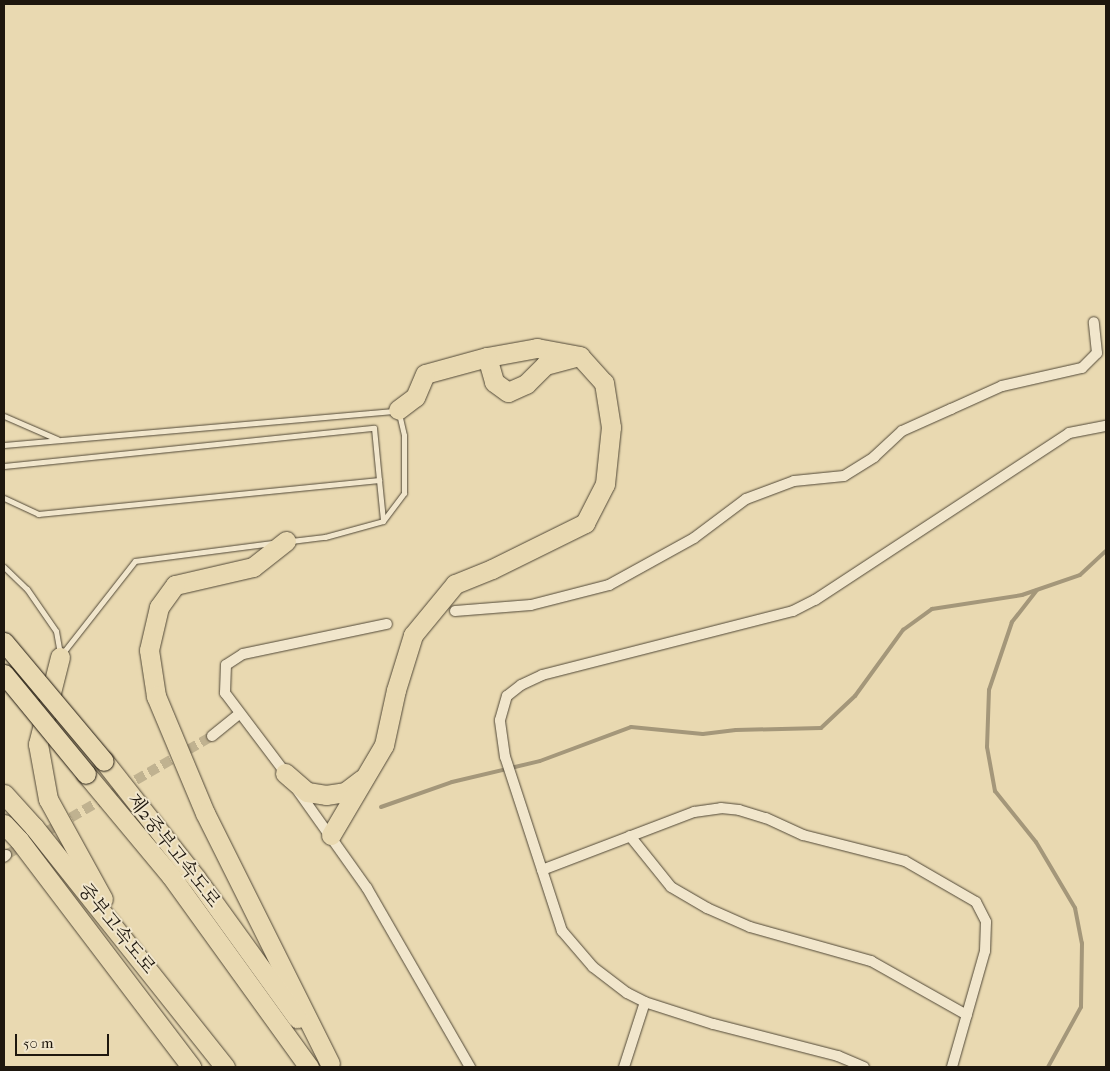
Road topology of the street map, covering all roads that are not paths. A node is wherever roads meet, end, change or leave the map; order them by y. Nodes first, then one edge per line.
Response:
1 (1094, 322) dead end
2 (580, 356) junction
3 (487, 357) junction
4 (398, 410) junction
5 (4, 416) edge
6 (1106, 426) edge
7 (58, 440) junction
8 (4, 445) edge
9 (4, 466) edge
10 (379, 480) junction
11 (4, 498) edge
12 (383, 521) junction
13 (286, 541) junction
14 (4, 567) edge
15 (456, 611) dead end
16 (387, 624) dead end
17 (4, 642) edge
18 (60, 657) junction
19 (4, 674) edge
20 (239, 714) junction
21 (212, 736) tunnel mouth
22 (285, 773) junction
23 (366, 775) junction
24 (4, 794) edge
25 (4, 824) edge
26 (331, 835) junction
27 (630, 836) junction
28 (542, 870) junction
29 (126, 942) junction
30 (645, 1002) junction
31 (967, 1015) junction
32 (332, 1066) edge
33 (191, 1067) edge
34 (225, 1067) edge
35 (309, 1067) edge
36 (470, 1067) edge
37 (624, 1067) edge
38 (864, 1067) edge
39 (952, 1067) edge

1 - 15 street
2 - 3 highway
2 - 3 highway
2 - 23 highway
3 - 4 highway
4 - 7 lane
4 - 12 lane
5 - 7 lane
6 - 28 street
7 - 8 lane
9 - 10 lane
10 - 11 lane
10 - 12 lane
12 - 13 lane
13 - 18 lane
13 - 32 highway
14 - 18 lane
16 - 20 street
17 - 32 highway, 제2중부고속도로, bridge
18 - 29 highway
19 - 35 highway, 제2중부고속도로, bridge
20 - 21 street
20 - 22 street
22 - 23 highway
22 - 26 street
23 - 26 highway
24 - 29 highway, 중부고속도로
25 - 33 highway, 중부고속도로
26 - 36 street
27 - 28 street
27 - 31 street
27 - 31 street
28 - 30 street
29 - 34 highway, 중부고속도로
30 - 37 street
30 - 38 street
31 - 39 street

